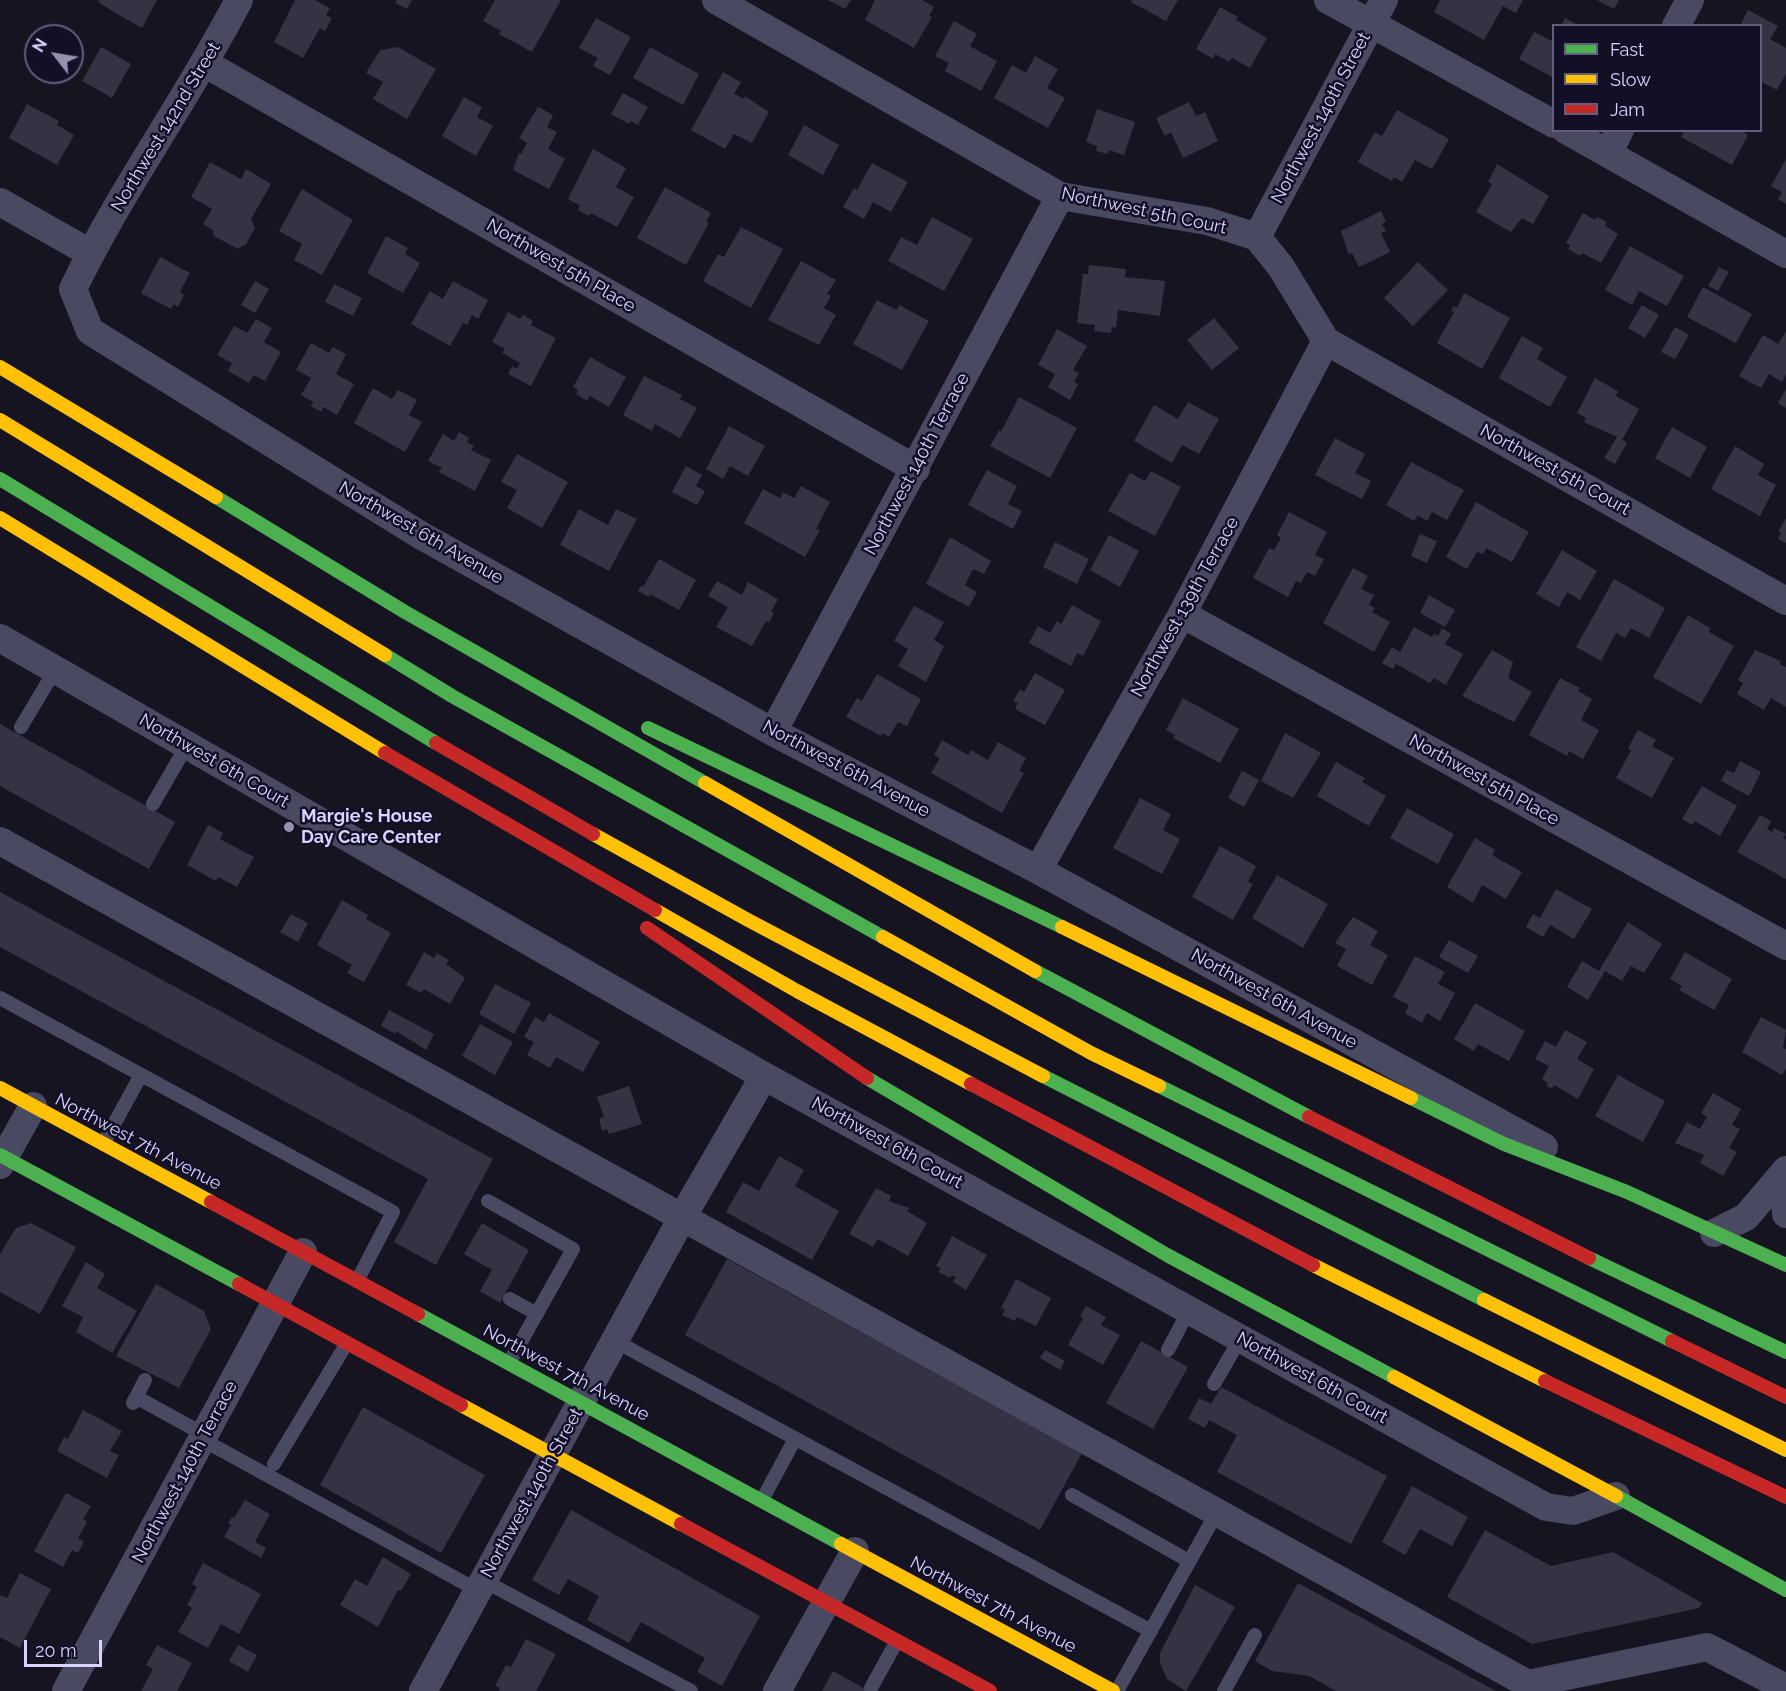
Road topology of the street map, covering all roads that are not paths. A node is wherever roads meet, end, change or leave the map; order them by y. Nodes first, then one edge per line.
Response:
1 (239, 0) edge
2 (716, 0) edge
3 (1328, 0) edge
4 (1690, 0) edge
5 (1378, 12) edge
6 (1677, 24) edge
7 (206, 64) junction
8 (1552, 123) edge
9 (1574, 132) edge
10 (1614, 142) edge
11 (1060, 196) junction
12 (0, 202) edge
13 (1257, 237) junction
14 (90, 253) junction
15 (1786, 254) edge
16 (1326, 341) junction
17 (0, 367) edge
18 (0, 420) edge
19 (916, 469) junction
20 (0, 479) edge
21 (0, 518) edge
22 (1786, 601) edge
23 (405, 612) junction
24 (1182, 614) junction
25 (0, 638) edge
26 (55, 670) junction
27 (588, 700) dead end
28 (631, 720) dead end
29 (21, 727) dead end
30 (773, 732) junction
31 (186, 745) junction
32 (434, 783) junction
33 (153, 804) dead end
34 (0, 840) edge
35 (1038, 870) junction
36 (583, 884) dead end
37 (632, 918) dead end
38 (1786, 946) edge
39 (0, 998) edge
40 (141, 1075) junction
41 (764, 1076) junction
42 (0, 1088) edge
43 (33, 1106) junction
44 (103, 1144) junction
45 (1, 1159) edge
46 (1785, 1173) edge
47 (1627, 1192) junction
48 (488, 1201) dead end
49 (1786, 1214) edge
50 (683, 1216) junction
51 (1714, 1233) junction
52 (303, 1252) junction
53 (1786, 1265) edge
54 (357, 1281) junction
55 (510, 1299) dead end
56 (276, 1304) junction
57 (1190, 1310) junction
58 (537, 1314) junction
59 (1240, 1339) junction
60 (615, 1341) junction
61 (347, 1342) junction
62 (1168, 1350) dead end
63 (1786, 1352) edge
64 (509, 1363) junction
65 (145, 1380) dead end
66 (1214, 1384) dead end
67 (1786, 1397) edge
68 (582, 1402) junction
69 (204, 1438) junction
70 (795, 1439) junction
71 (1786, 1450) edge
72 (554, 1454) junction
73 (274, 1464) dead end
74 (1072, 1496) dead end
75 (1616, 1496) junction
76 (1786, 1497) edge
77 (762, 1500) junction
78 (1217, 1512) junction
79 (855, 1551) junction
80 (1189, 1561) junction
81 (481, 1586) junction
82 (1786, 1590) edge
83 (825, 1602) junction
84 (1151, 1631) junction
85 (1255, 1635) dead end
86 (897, 1641) junction
87 (964, 1677) junction
88 (870, 1688) dead end
89 (1786, 1688) edge
90 (66, 1691) edge
91 (423, 1691) edge
92 (691, 1691) edge
93 (777, 1691) edge
94 (956, 1691) edge
95 (990, 1691) edge
96 (1115, 1691) edge
97 (1224, 1691) edge

1 - 7 street, Northwest 142nd Street
2 - 11 street, Northwest 5th Court
3 - 5 street
4 - 6 street
5 - 8 street
5 - 13 street, Northwest 140th Street
7 - 14 street, Northwest 142nd Street
7 - 19 street, Northwest 5th Place
9 - 10 street
10 - 15 street
11 - 13 street, Northwest 5th Court
11 - 19 street, Northwest 140th Terrace
12 - 14 street
13 - 16 street, Northwest 5th Court
14 - 30 street, Northwest 6th Avenue
16 - 22 street, Northwest 5th Court
16 - 24 street, Northwest 139th Terrace
17 - 23 main road
18 - 67 main road
19 - 30 street, Northwest 140th Terrace
20 - 71 main road
21 - 32 main road
23 - 27 main road
23 - 63 main road
24 - 35 street, Northwest 139th Terrace
24 - 38 street, Northwest 5th Place
25 - 26 street, Northwest 6th Court
26 - 29 lane
26 - 31 street, Northwest 6th Court
28 - 47 main road
30 - 35 street, Northwest 6th Avenue
31 - 33 lane
31 - 41 street, Northwest 6th Court
32 - 36 main road
32 - 76 main road
34 - 50 street
35 - 47 street, Northwest 6th Avenue
37 - 75 main road
39 - 40 lane
40 - 44 lane
40 - 54 lane
41 - 50 street, Northwest 140th Street
41 - 57 street, Northwest 6th Court
42 - 43 main road, Northwest 7th Avenue
43 - 44 main road, Northwest 7th Avenue
43 - 45 street
44 - 52 main road, Northwest 7th Avenue
45 - 56 main road
46 - 49 street
46 - 51 street
47 - 51 main road, Northwest 6th Avenue
48 - 58 lane
50 - 60 street, Northwest 140th Street
50 - 78 street
51 - 53 main road, Northwest 6th Avenue
52 - 54 main road, Northwest 7th Avenue
52 - 56 street, Northwest 140th Terrace
54 - 64 main road, Northwest 7th Avenue
55 - 58 lane
56 - 61 main road
56 - 69 street, Northwest 140th Terrace
57 - 59 street, Northwest 6th Court
57 - 62 lane
58 - 64 lane
59 - 66 lane
59 - 75 street, Northwest 6th Court
60 - 68 street, Northwest 140th Street
60 - 70 lane
61 - 72 main road
61 - 73 lane
64 - 68 main road, Northwest 7th Avenue
65 - 69 lane
68 - 72 street, Northwest 140th Street
68 - 77 main road, Northwest 7th Avenue
69 - 81 lane
69 - 90 street, Northwest 140th Terrace
70 - 77 lane
70 - 84 lane
72 - 81 street, Northwest 140th Street
72 - 83 main road
74 - 80 lane
75 - 82 main road
77 - 79 main road, Northwest 7th Avenue
78 - 80 lane
78 - 89 street
79 - 83 street
79 - 96 main road, Northwest 7th Avenue
80 - 84 lane
81 - 91 street, Northwest 140th Street
81 - 92 lane
83 - 86 main road
83 - 93 street
84 - 96 lane
85 - 97 lane
86 - 87 main road
86 - 88 lane
87 - 94 lane
87 - 95 main road

